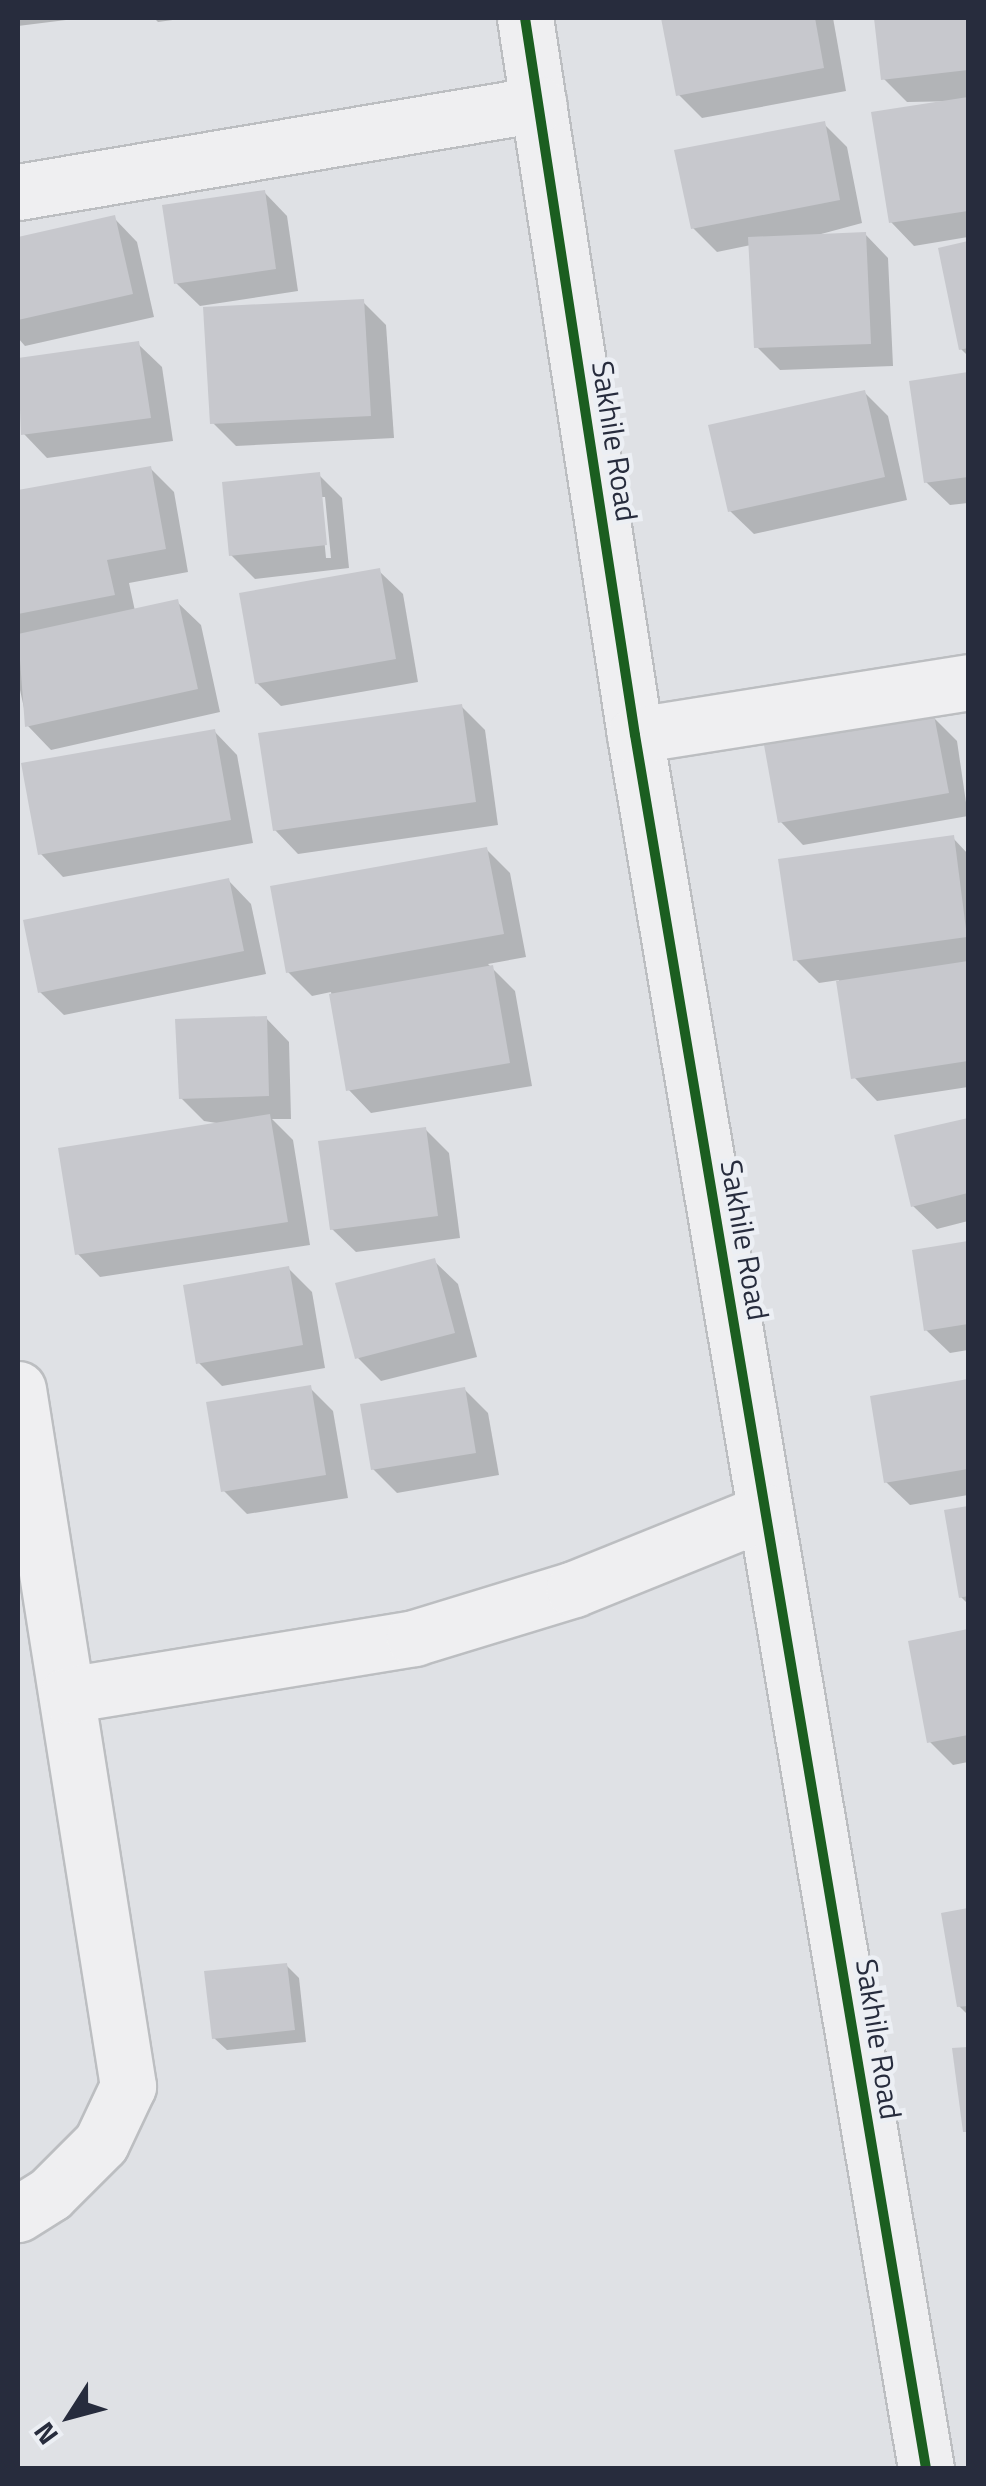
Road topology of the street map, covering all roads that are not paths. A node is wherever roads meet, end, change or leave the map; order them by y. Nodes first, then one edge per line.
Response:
1 (525, 18) edge
2 (539, 104) junction
3 (18, 192) edge
4 (968, 682) edge
5 (635, 734) junction
6 (18, 1389) edge
7 (766, 1512) junction
8 (66, 1694) junction
9 (18, 2214) edge
10 (926, 2468) edge

1 - 2 street, Sakhile Road
2 - 3 street
2 - 5 street, Sakhile Road
4 - 5 street
5 - 7 street, Sakhile Road
6 - 8 street
7 - 8 street
7 - 10 street, Sakhile Road
8 - 9 street

